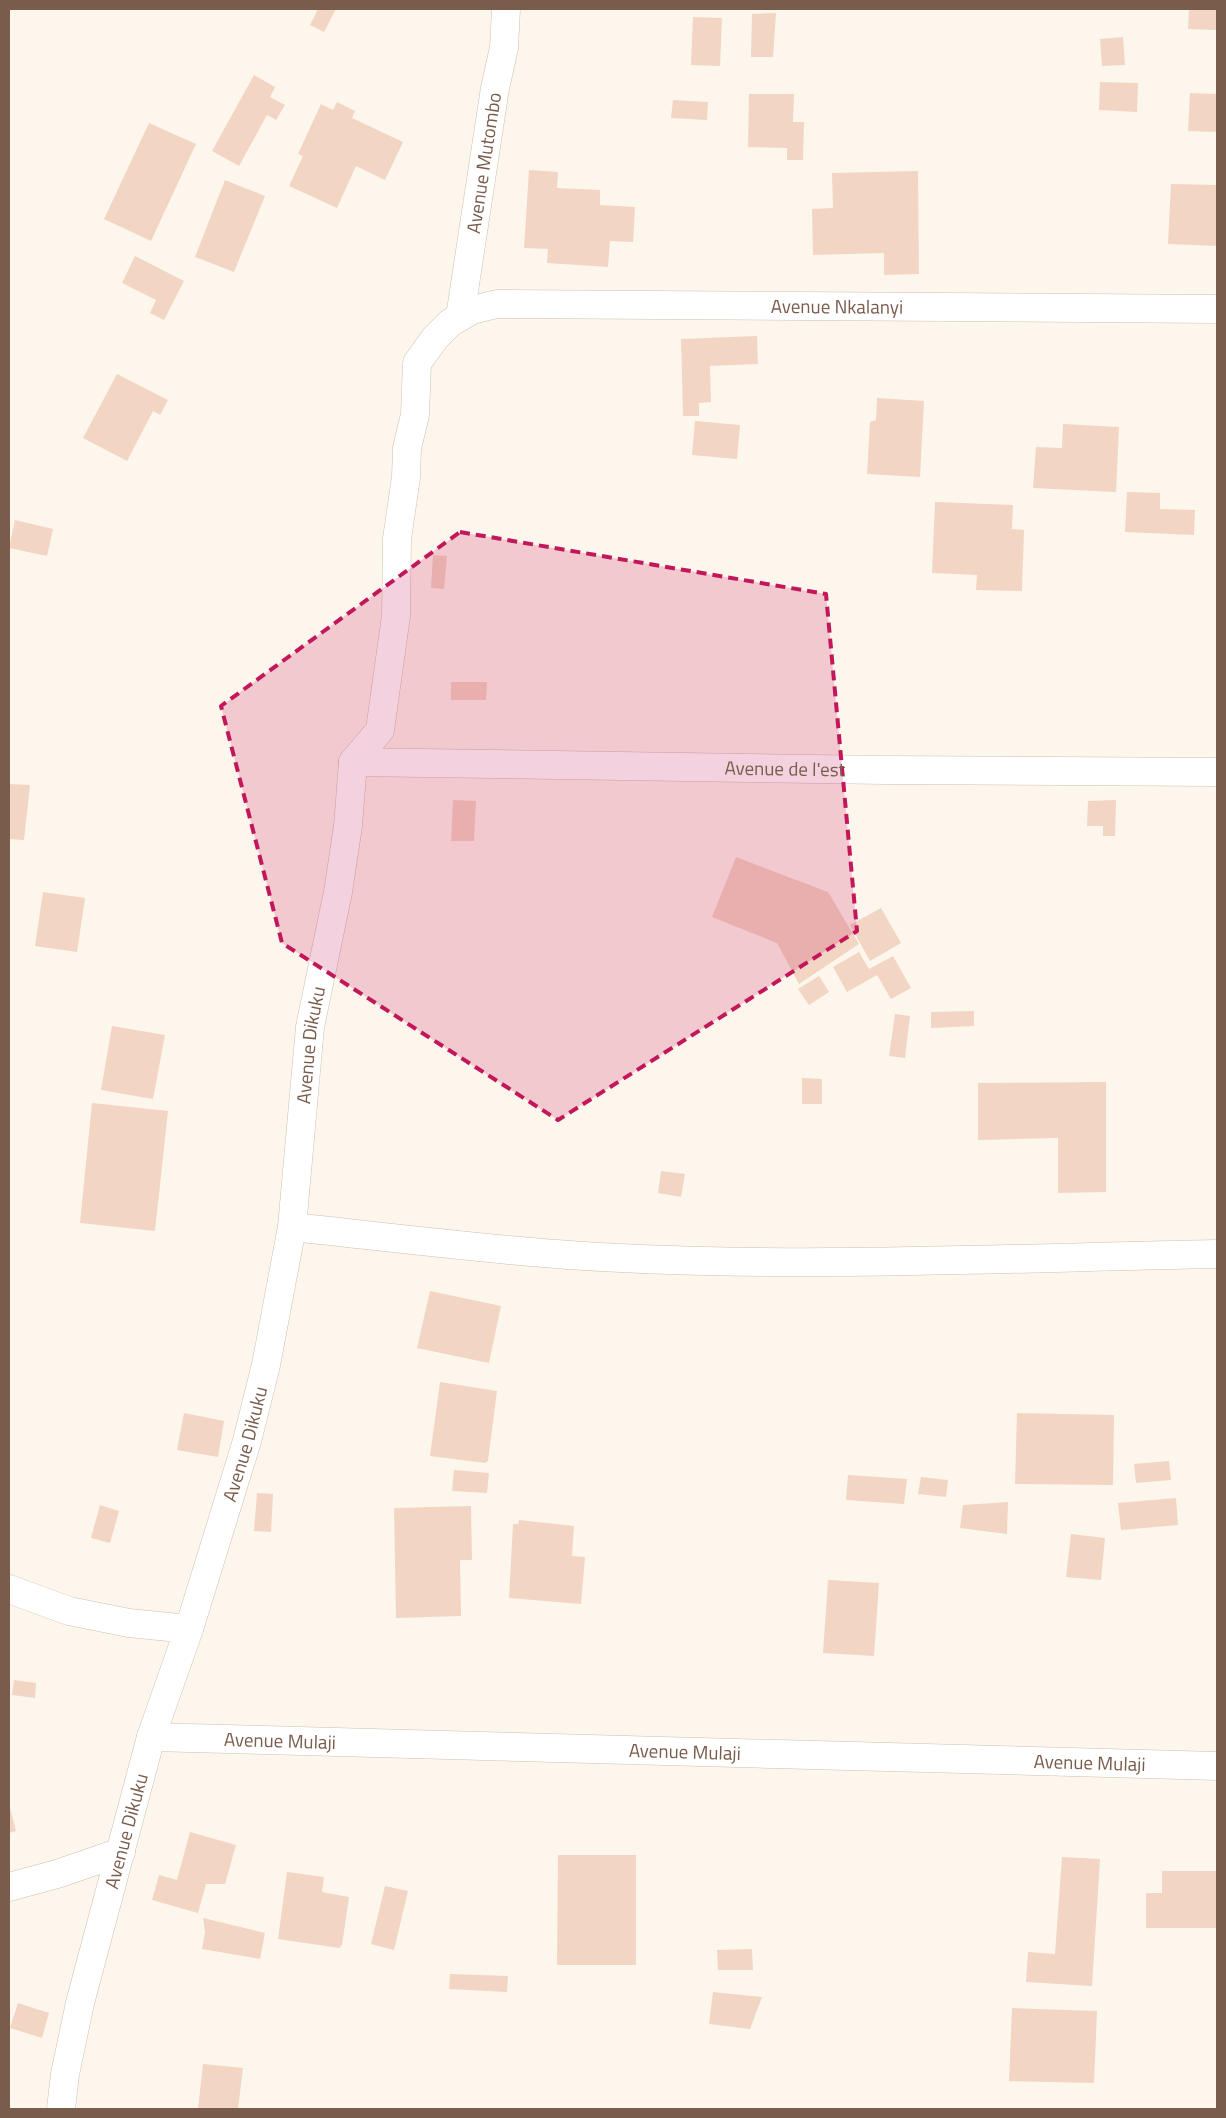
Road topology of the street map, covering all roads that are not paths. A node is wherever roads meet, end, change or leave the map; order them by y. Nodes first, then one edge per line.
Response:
1 (506, 9) edge
2 (1217, 309) edge
3 (460, 317) junction
4 (353, 762) junction
5 (1217, 772) edge
6 (292, 1227) junction
7 (1217, 1254) edge
8 (9, 1589) edge
9 (189, 1629) junction
10 (151, 1737) junction
11 (1217, 1766) edge
12 (122, 1852) junction
13 (9, 1887) edge
14 (61, 2109) edge

1 - 3 street, Avenue Mutombo
2 - 3 street, Avenue Nkalanyi
3 - 4 street, Avenue Nkalanyi
4 - 5 street, Avenue de l'est
4 - 6 street, Avenue Dikuku
6 - 7 street
6 - 9 street, Avenue Dikuku
8 - 9 street
9 - 10 street, Avenue Dikuku
10 - 11 street, Avenue Mulaji
10 - 12 street, Avenue Dikuku
12 - 13 street
12 - 14 street, Avenue Dikuku

